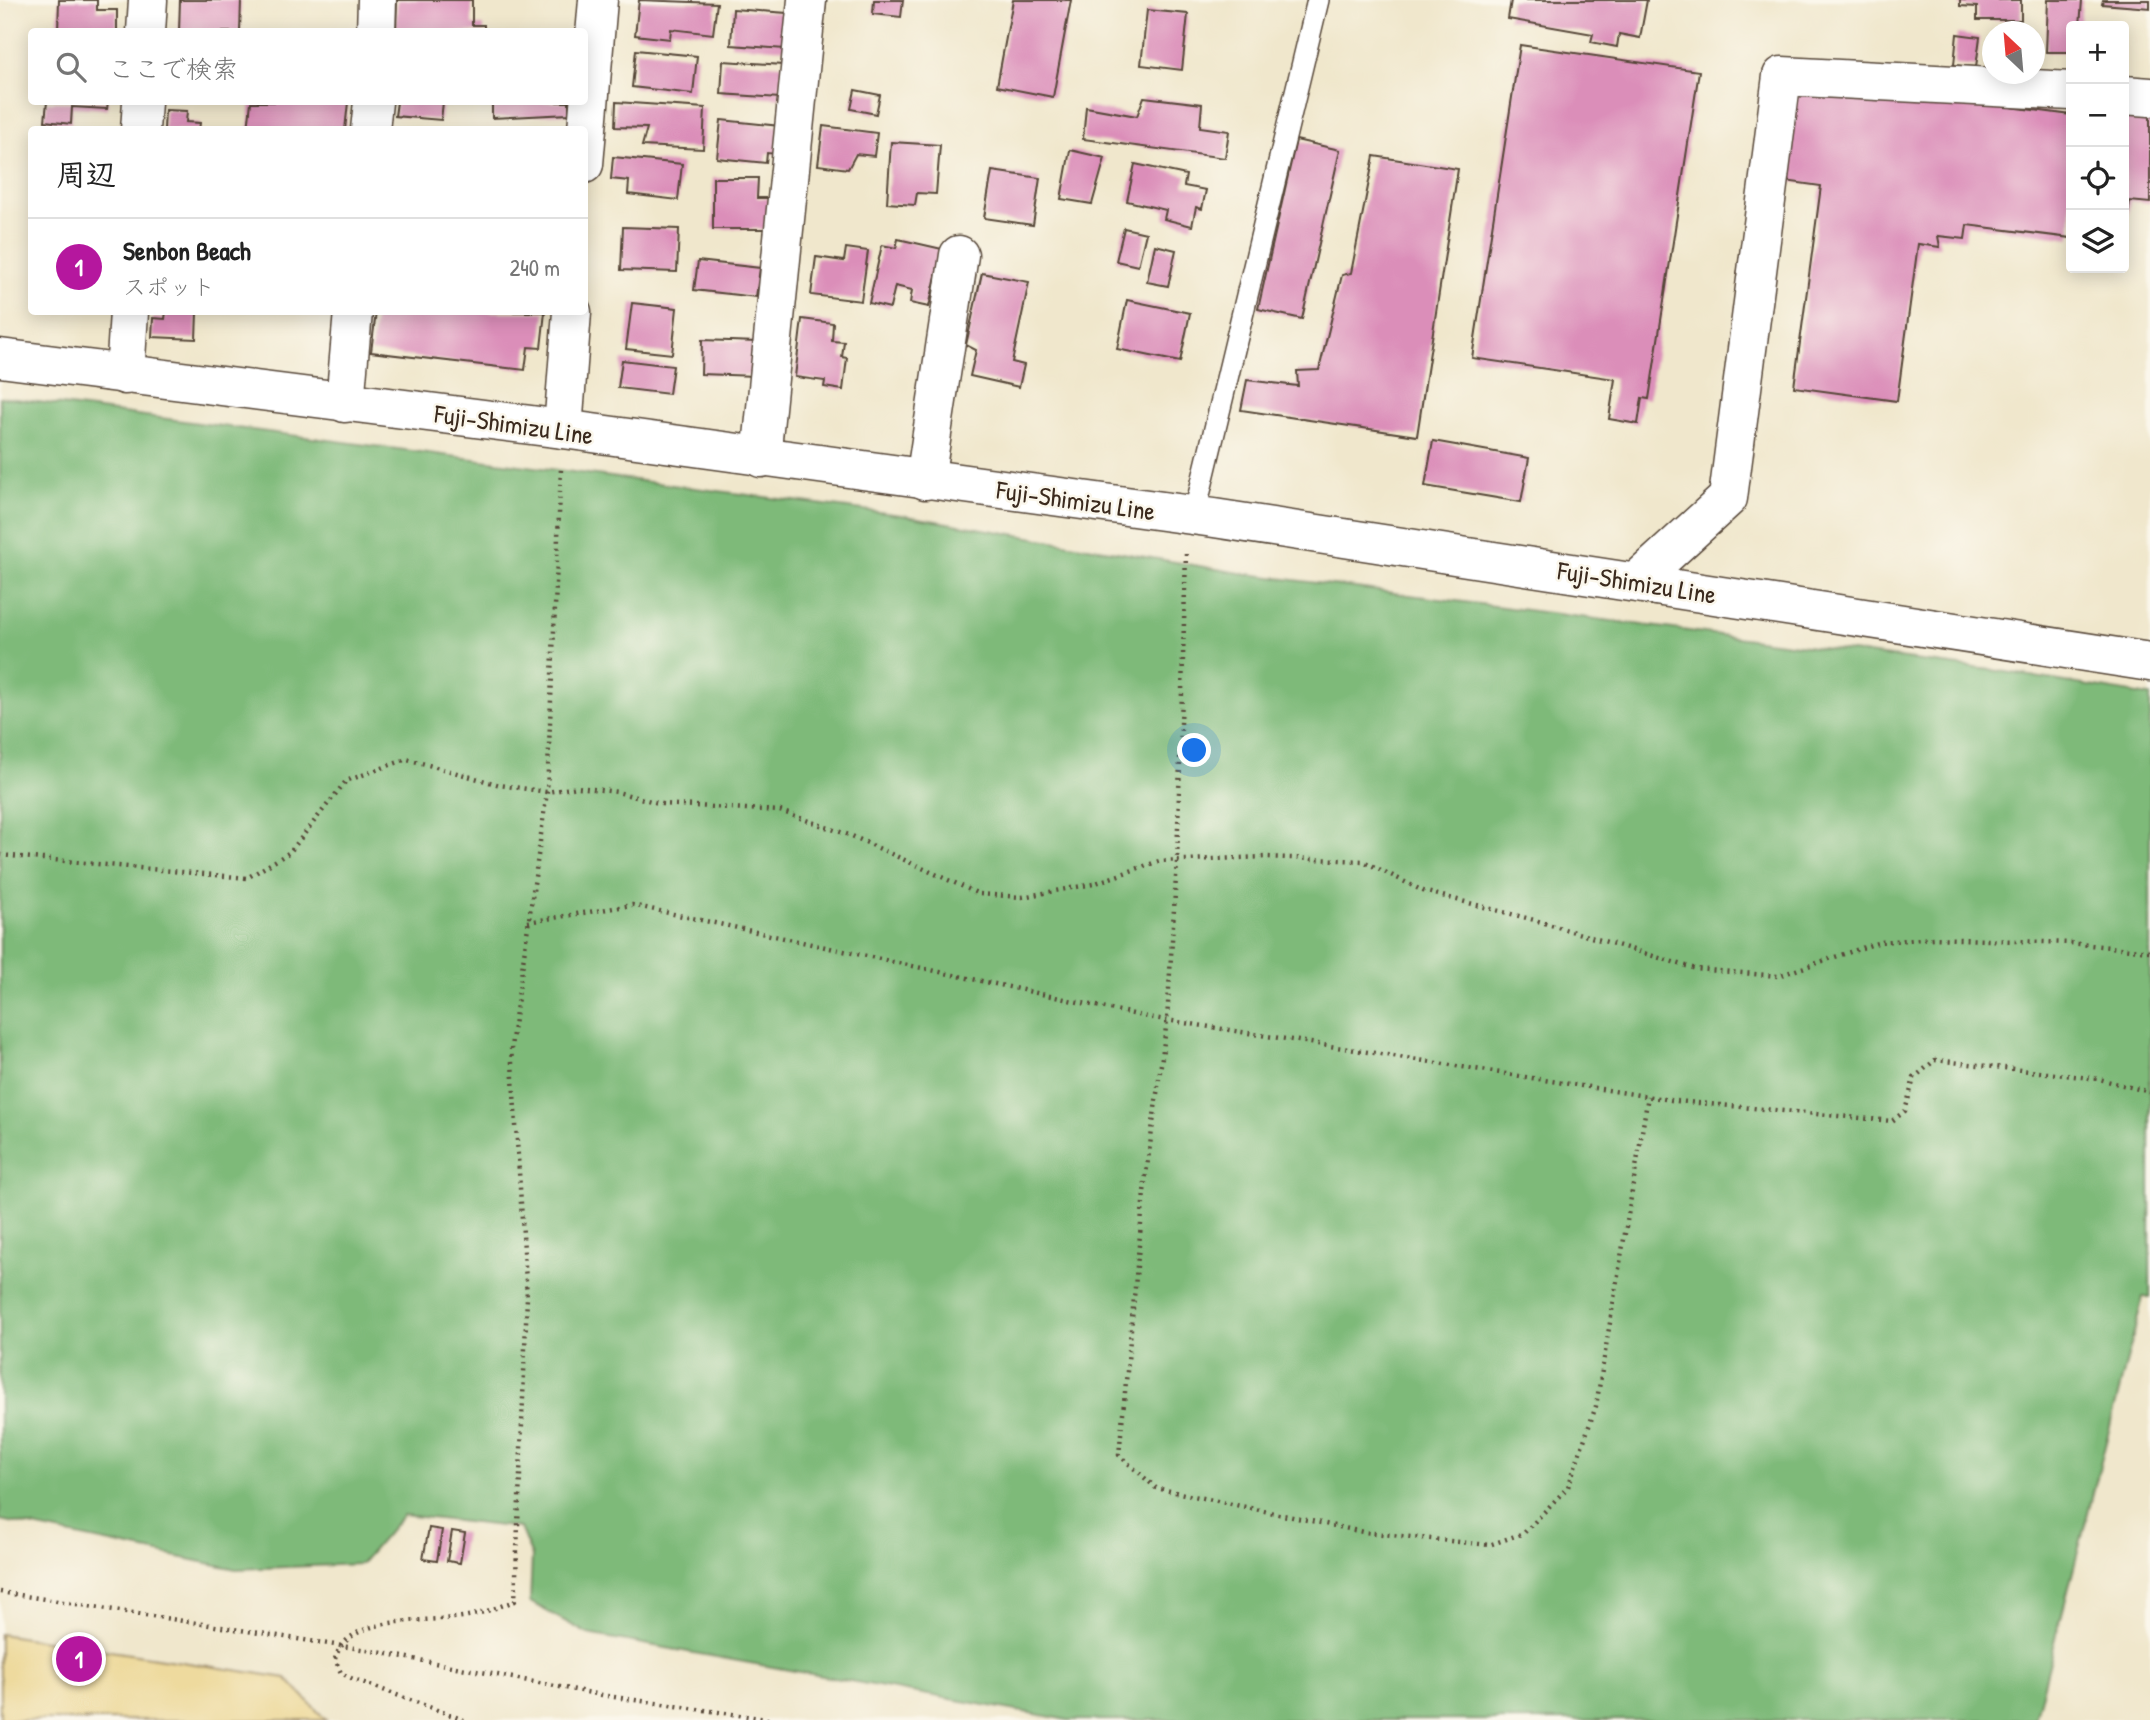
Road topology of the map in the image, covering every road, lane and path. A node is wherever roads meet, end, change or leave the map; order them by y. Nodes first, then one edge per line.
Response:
1 (148, 0) edge
2 (377, 0) edge
3 (598, 0) edge
4 (807, 0) edge
5 (1318, 0) edge
6 (146, 28) edge
7 (376, 28) edge
8 (2066, 91) edge
9 (2129, 95) edge
10 (2150, 97) edge
11 (142, 105) edge
12 (373, 105) edge
13 (140, 126) edge
14 (370, 126) edge
15 (587, 126) edge
16 (959, 255) dead end
17 (129, 315) edge
18 (353, 315) edge
19 (572, 315) edge
20 (0, 358) edge
21 (125, 375) junction
22 (345, 403) junction
23 (563, 429) junction
24 (761, 458) junction
25 (925, 480) junction
26 (1194, 516) junction
27 (1636, 582) junction
28 (2150, 662) edge
29 (547, 792) junction
30 (0, 855) edge
31 (1177, 861) junction
32 (528, 922) junction
33 (2150, 951) edge
34 (1167, 1020) junction
35 (2150, 1092) edge
36 (1648, 1097) junction
37 (0, 1592) edge
38 (339, 1646) junction
39 (464, 1720) edge
40 (773, 1720) edge

1 - 6 main road
2 - 7 main road
3 - 15 main road
4 - 24 main road
5 - 26 lane
8 - 27 main road
9 - 10 main road
11 - 13 main road
12 - 14 main road
16 - 25 main road
17 - 21 main road
18 - 22 main road
19 - 23 main road
20 - 21 main road, Fuji-Shimizu Line
21 - 22 main road, Fuji-Shimizu Line
22 - 23 main road, Fuji-Shimizu Line
23 - 24 main road, Fuji-Shimizu Line
23 - 29 path
24 - 25 main road, Fuji-Shimizu Line
25 - 26 main road, Fuji-Shimizu Line
26 - 27 main road, Fuji-Shimizu Line
26 - 31 path
27 - 28 main road, Fuji-Shimizu Line
29 - 30 path
29 - 31 path
29 - 32 path
31 - 33 path
31 - 34 path
32 - 34 path
32 - 38 path
34 - 36 path
34 - 36 path
35 - 36 path
37 - 38 path
38 - 39 path
38 - 40 path

